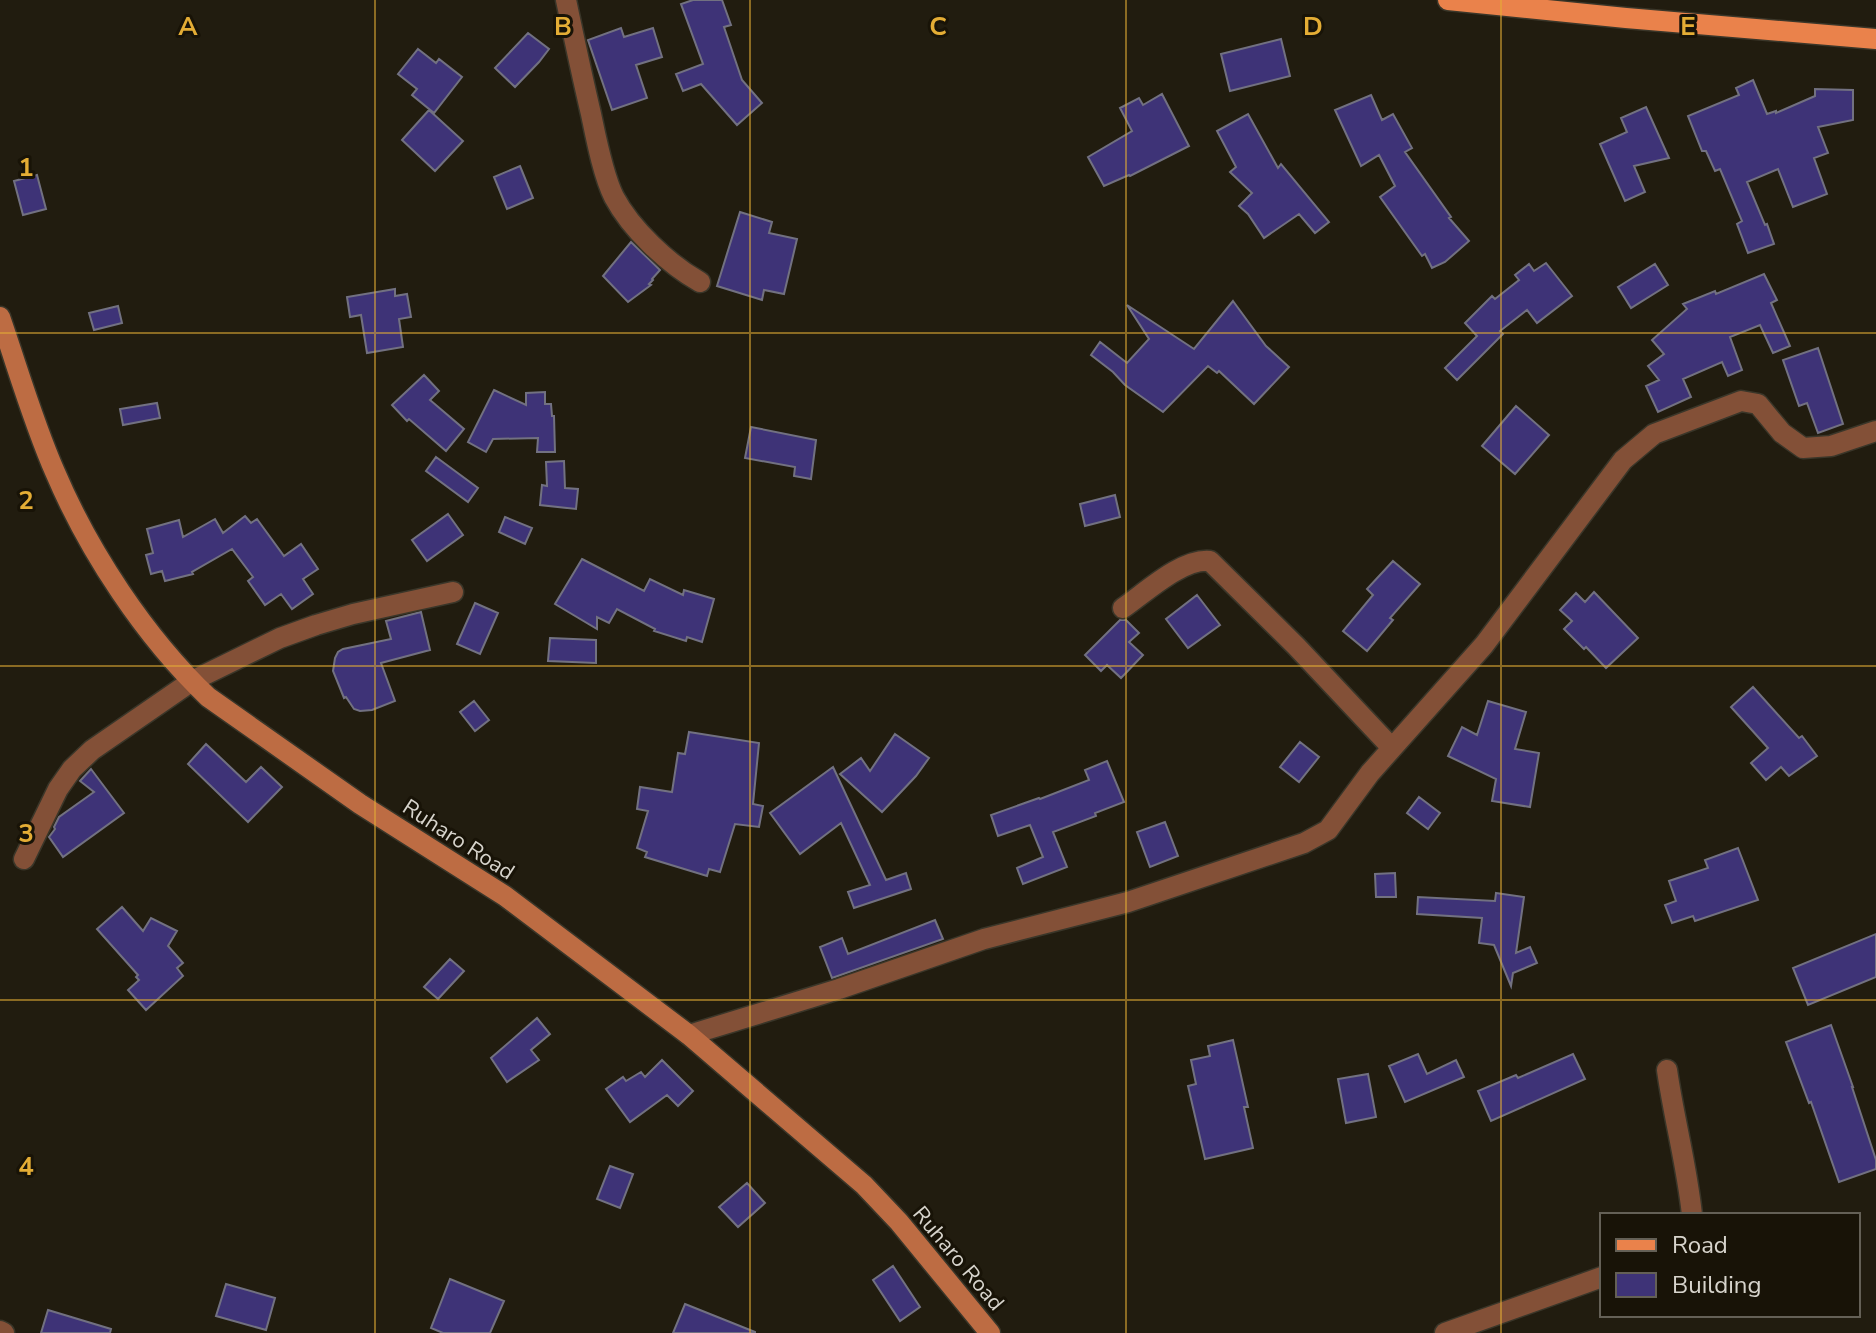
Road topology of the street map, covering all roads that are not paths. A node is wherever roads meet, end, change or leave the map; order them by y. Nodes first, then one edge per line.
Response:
1 (566, 0) edge
2 (1448, 0) edge
3 (1876, 39) edge
4 (700, 282) dead end
5 (0, 317) edge
6 (1876, 431) edge
7 (453, 592) dead end
8 (1123, 608) dead end
9 (192, 681) junction
10 (1392, 748) junction
11 (24, 859) dead end
12 (689, 1035) junction
13 (1667, 1070) dead end
14 (1692, 1213) edge
15 (1600, 1278) edge
16 (990, 1333) edge
17 (1445, 1333) edge

1 - 4 street
2 - 3 main road
5 - 9 street, Ruharo Road
6 - 10 street
7 - 9 street
8 - 10 street
9 - 11 street
9 - 12 street, Ruharo Road
10 - 12 street
12 - 16 street, Ruharo Road
13 - 14 street
15 - 17 street

